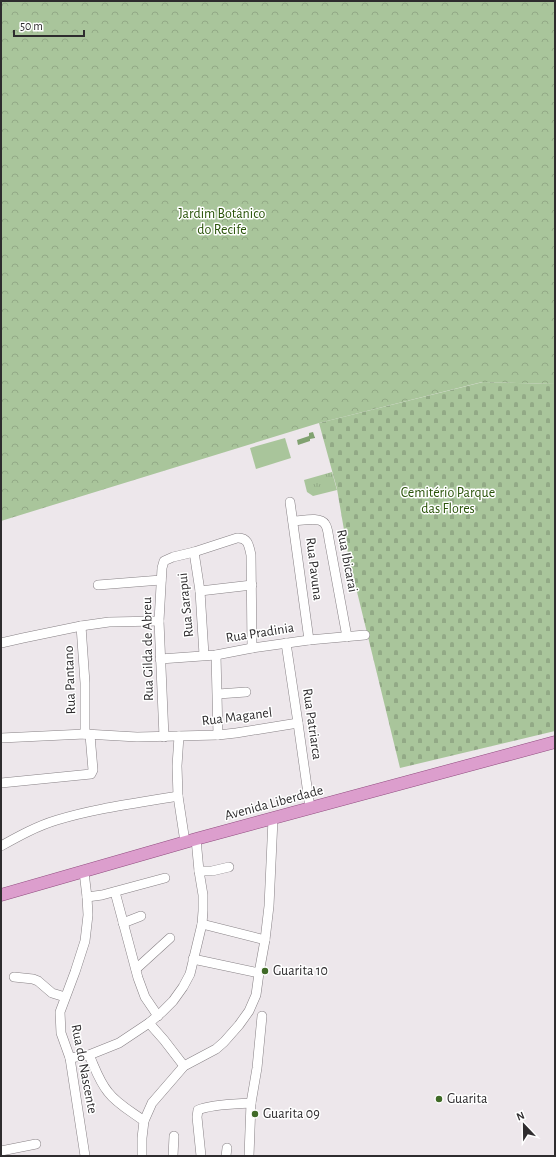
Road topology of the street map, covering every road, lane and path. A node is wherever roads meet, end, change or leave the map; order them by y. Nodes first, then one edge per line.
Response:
1 (290, 502) dead end
2 (293, 521) junction
3 (194, 552) junction
4 (162, 580) junction
5 (98, 585) dead end
6 (252, 585) junction
7 (200, 591) junction
8 (158, 621) junction
9 (82, 626) junction
10 (365, 635) dead end
11 (347, 637) junction
12 (309, 640) junction
13 (1, 643) edge
14 (286, 643) junction
15 (252, 648) junction
16 (204, 655) junction
17 (216, 655) junction
18 (160, 659) junction
19 (246, 692) dead end
20 (218, 694) junction
21 (298, 723) junction
22 (87, 735) junction
23 (218, 735) junction
24 (179, 736) junction
25 (164, 737) junction
26 (1, 738) edge
27 (555, 742) edge
28 (1, 784) edge
29 (178, 796) junction
30 (310, 808) junction
31 (273, 819) junction
32 (190, 841) junction
33 (1, 846) edge
34 (228, 867) dead end
35 (199, 871) junction
36 (84, 872) junction
37 (165, 878) dead end
38 (115, 892) junction
39 (1, 895) edge
40 (87, 897) junction
41 (141, 916) dead end
42 (123, 924) junction
43 (202, 924) junction
44 (170, 938) dead end
45 (265, 940) junction
46 (193, 959) junction
47 (136, 969) junction
48 (259, 973) junction
49 (14, 977) dead end
50 (65, 997) junction
51 (158, 1016) junction
52 (262, 1016) dead end
53 (149, 1023) junction
54 (89, 1055) junction
55 (70, 1058) junction
56 (184, 1066) junction
57 (251, 1103) junction
58 (144, 1121) junction
59 (174, 1136) dead end
60 (36, 1144) dead end
61 (1, 1151) edge
62 (85, 1156) edge
63 (142, 1156) edge
64 (173, 1156) edge
65 (201, 1156) edge
66 (249, 1156) edge

1 - 2 street, Rua Pavuna
2 - 11 street, Rua Ibicarai
2 - 12 street, Rua Pavuna
3 - 4 street, Rua Gilda de Abreu
3 - 6 street
3 - 7 street, Rua Sarapui
4 - 5 street
4 - 8 street, Rua Gilda de Abreu
6 - 7 street
6 - 15 street
7 - 16 street, Rua Sarapui
8 - 9 street
8 - 18 street, Rua Gilda de Abreu
9 - 13 street
9 - 22 street, Rua Pantano
10 - 11 street, Rua Pradinia
11 - 12 street, Rua Pradinia
12 - 14 street, Rua Pradinia
14 - 15 street, Rua Pradinia
14 - 21 street, Rua Patriarca
15 - 17 street, Rua Pradinia
16 - 17 street, Rua Pradinia
16 - 18 street, Rua Pradinia
17 - 20 street
18 - 25 street, Rua Gilda de Abreu
19 - 20 street
20 - 23 street
21 - 23 street, Rua Maganel
21 - 30 street, Rua Patriarca
22 - 25 street, Rua Maganel
22 - 26 street, Rua Maganel
22 - 28 street, Rua Pantano
23 - 24 street, Rua Maganel
24 - 25 street, Rua Maganel
24 - 29 street
27 - 30 main road, Avenida Liberdade
29 - 32 street
29 - 33 street
30 - 31 main road, Avenida Liberdade
31 - 32 main road, Avenida Liberdade
31 - 45 street
32 - 35 street
32 - 36 main road, Avenida Liberdade
34 - 35 street
35 - 43 street
36 - 39 main road, Avenida Liberdade
36 - 40 street, Rua do Nascente
37 - 38 street
38 - 40 street
38 - 42 street
40 - 50 street, Rua do Nascente
41 - 42 street
42 - 47 street
43 - 45 street
43 - 46 street
44 - 47 street
45 - 48 street
46 - 48 street
46 - 51 street
47 - 51 street
48 - 56 street
49 - 50 street
50 - 55 street, Rua do Nascente
51 - 53 street
52 - 57 street
53 - 54 street
53 - 56 street
54 - 55 street
54 - 58 street
55 - 62 street, Rua do Nascente
56 - 58 street
57 - 65 street
57 - 66 street
58 - 63 street
59 - 64 street
60 - 61 street

